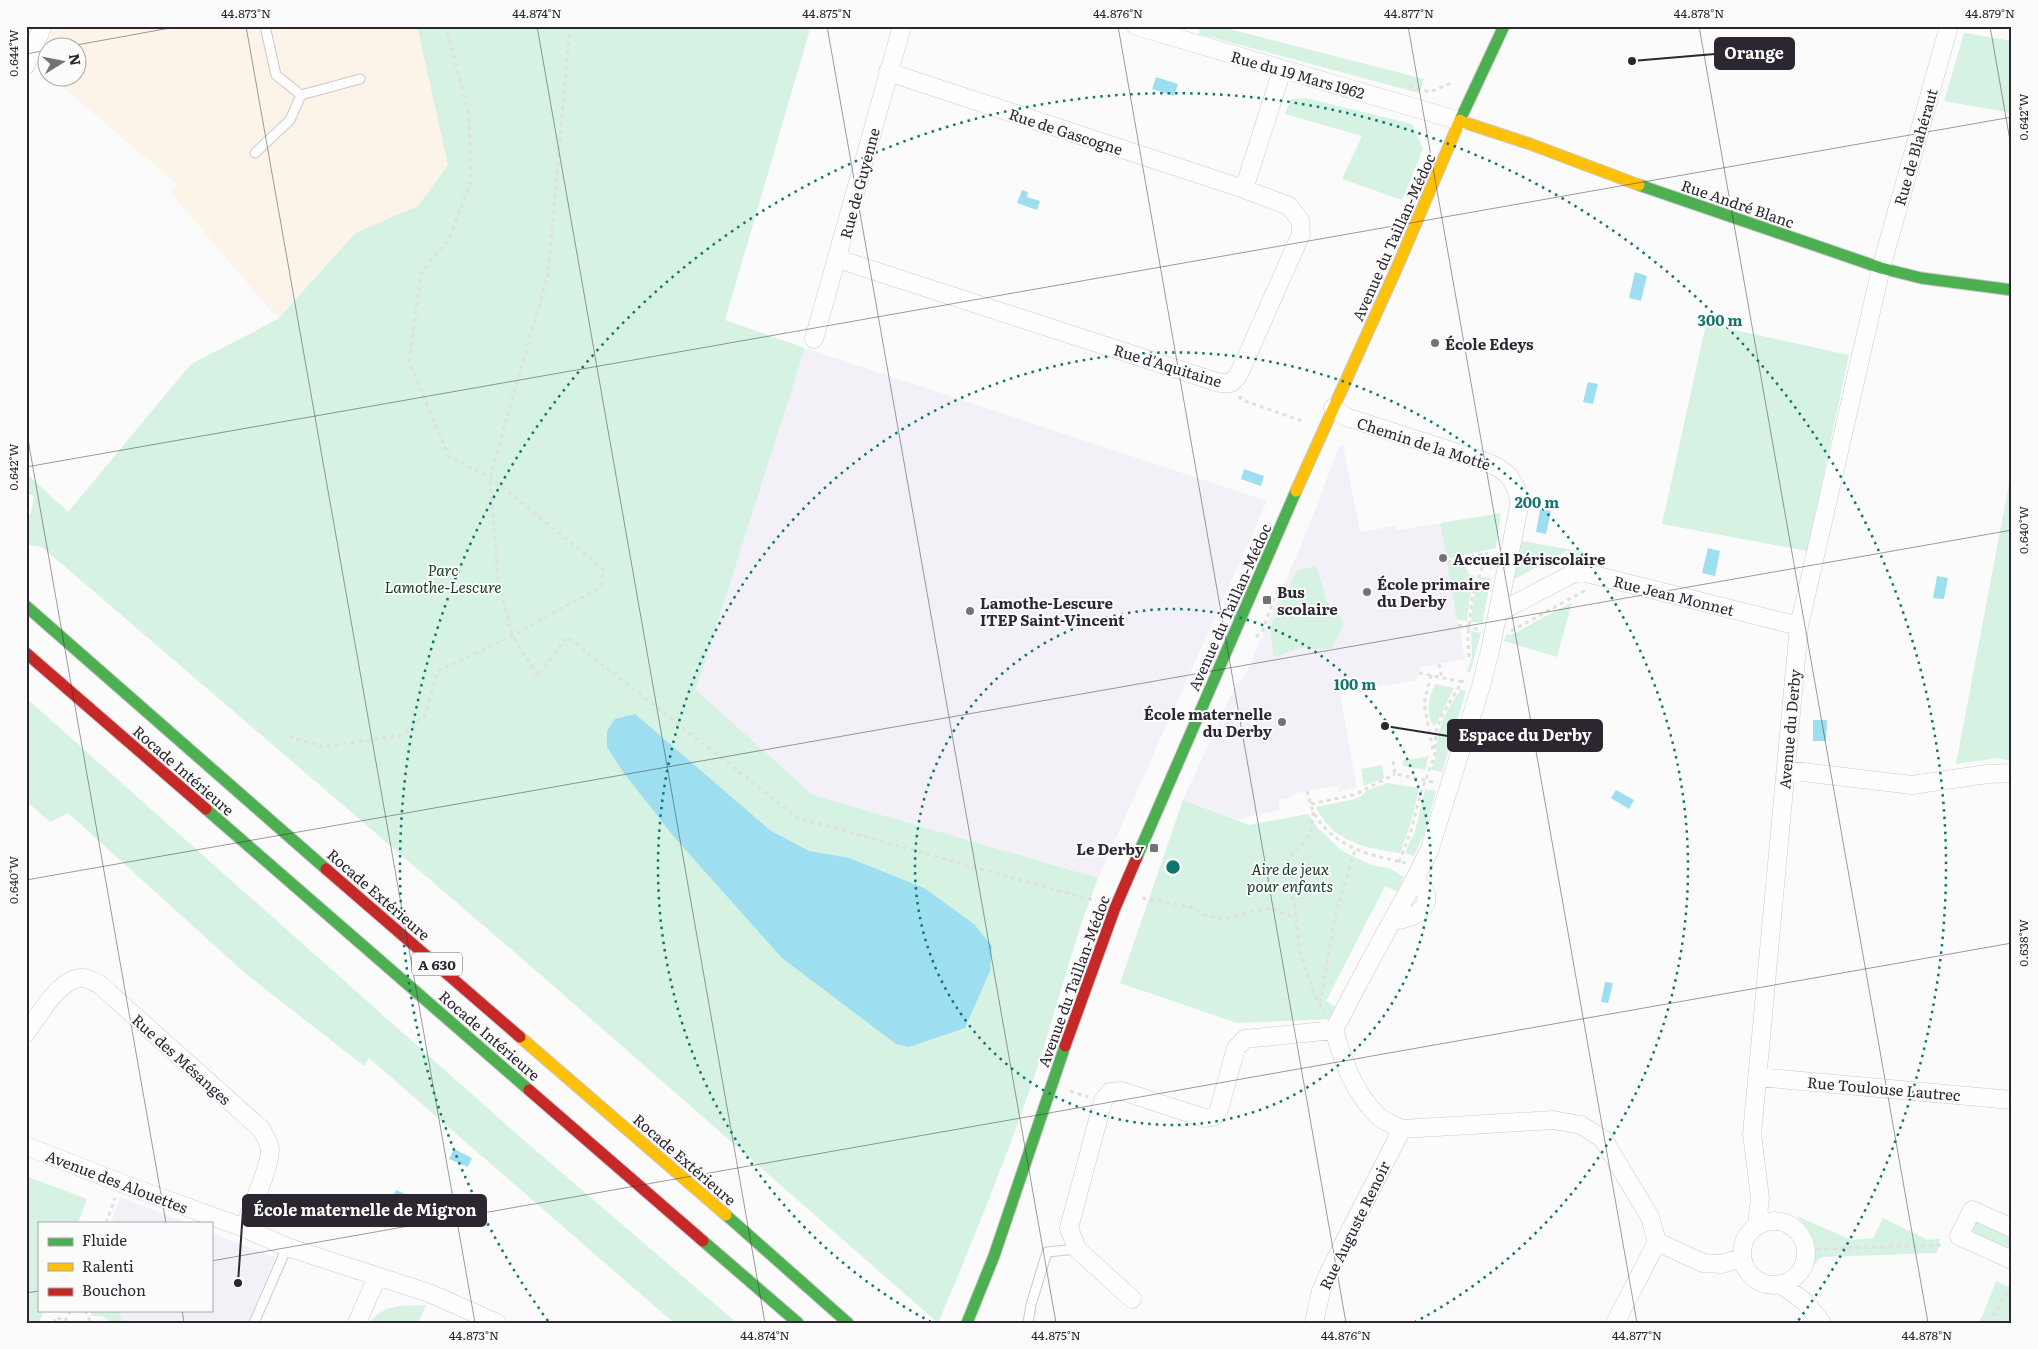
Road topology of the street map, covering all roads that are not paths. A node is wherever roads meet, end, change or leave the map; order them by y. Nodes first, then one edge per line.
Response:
1 (43, 26) edge
2 (265, 26) edge
3 (902, 26) edge
4 (1136, 26) edge
5 (1504, 26) edge
6 (1949, 26) edge
7 (26, 65) edge
8 (1282, 70) junction
9 (888, 72) junction
10 (360, 79) dead end
11 (301, 95) junction
12 (1460, 121) junction
13 (255, 153) dead end
14 (1244, 189) junction
15 (838, 259) junction
16 (1881, 268) junction
17 (2012, 290) edge
18 (814, 339) dead end
19 (1333, 408) junction
20 (26, 606) edge
21 (1498, 612) junction
22 (1799, 626) junction
23 (26, 653) edge
24 (1786, 770) junction
25 (2012, 773) edge
26 (1334, 1030) junction
27 (26, 1033) edge
28 (1757, 1077) junction
29 (2012, 1100) edge
30 (1402, 1129) junction
31 (26, 1146) edge
32 (1760, 1198) junction
33 (1780, 1221) junction
34 (1757, 1225) junction
35 (244, 1228) junction
36 (2012, 1228) edge
37 (1657, 1242) junction
38 (287, 1247) junction
39 (1077, 1249) junction
40 (1742, 1258) junction
41 (2012, 1260) edge
42 (1801, 1267) junction
43 (377, 1277) junction
44 (1780, 1284) junction
45 (1132, 1299) dead end
46 (1804, 1301) junction
47 (254, 1323) edge
48 (357, 1323) edge
49 (497, 1323) edge
50 (798, 1323) edge
51 (848, 1323) edge
52 (967, 1323) edge
53 (1028, 1323) edge
54 (1314, 1323) edge
55 (1615, 1323) edge
56 (1822, 1323) edge

1 - 7 street
2 - 11 lane
3 - 9 street, Rue de Guyenne
4 - 8 street, Rue du 19 Mars 1962
5 - 12 main road, Avenue du Taillan-Médoc
6 - 16 street, Rue de Blahéraut
8 - 12 street, Rue du 19 Mars 1962
8 - 14 street
9 - 14 street, Rue de Gascogne
9 - 15 street, Rue de Guyenne
10 - 11 lane
11 - 13 lane
12 - 16 main road, Rue André Blanc
12 - 19 main road, Avenue du Taillan-Médoc
14 - 15 street, Rue d'Aquitaine
15 - 18 street, Rue de Guyenne
16 - 17 main road, Rue André Blanc
16 - 22 street, Avenue du Derby
19 - 21 street, Chemin de la Motte
19 - 52 main road, Avenue du Taillan-Médoc
20 - 51 main road, Rocade Extérieure / A 630
21 - 22 street, Rue Jean Monnet
21 - 26 street, Chemin de la Motte
22 - 24 street, Avenue du Derby
23 - 50 main road, Rocade Intérieure / A 630
24 - 25 street
24 - 28 street, Avenue du Derby
26 - 30 street
26 - 39 street
27 - 35 street, Rue des Mésanges
28 - 29 street, Rue Toulouse Lautrec
28 - 32 street, Avenue du Derby
30 - 37 street
30 - 54 street, Rue Auguste Renoir
31 - 35 street, Avenue des Alouettes
32 - 33 street
32 - 34 street, Avenue du Derby
33 - 34 street
33 - 42 street
34 - 40 street
35 - 38 street, Avenue des Alouettes
36 - 41 street
37 - 40 street
37 - 55 street
38 - 43 street, Avenue des Alouettes
38 - 47 lane
39 - 45 street
39 - 53 lane
40 - 44 street
42 - 44 street
42 - 46 street
43 - 48 street
43 - 49 street, Avenue des Alouettes
44 - 46 street
46 - 56 street

